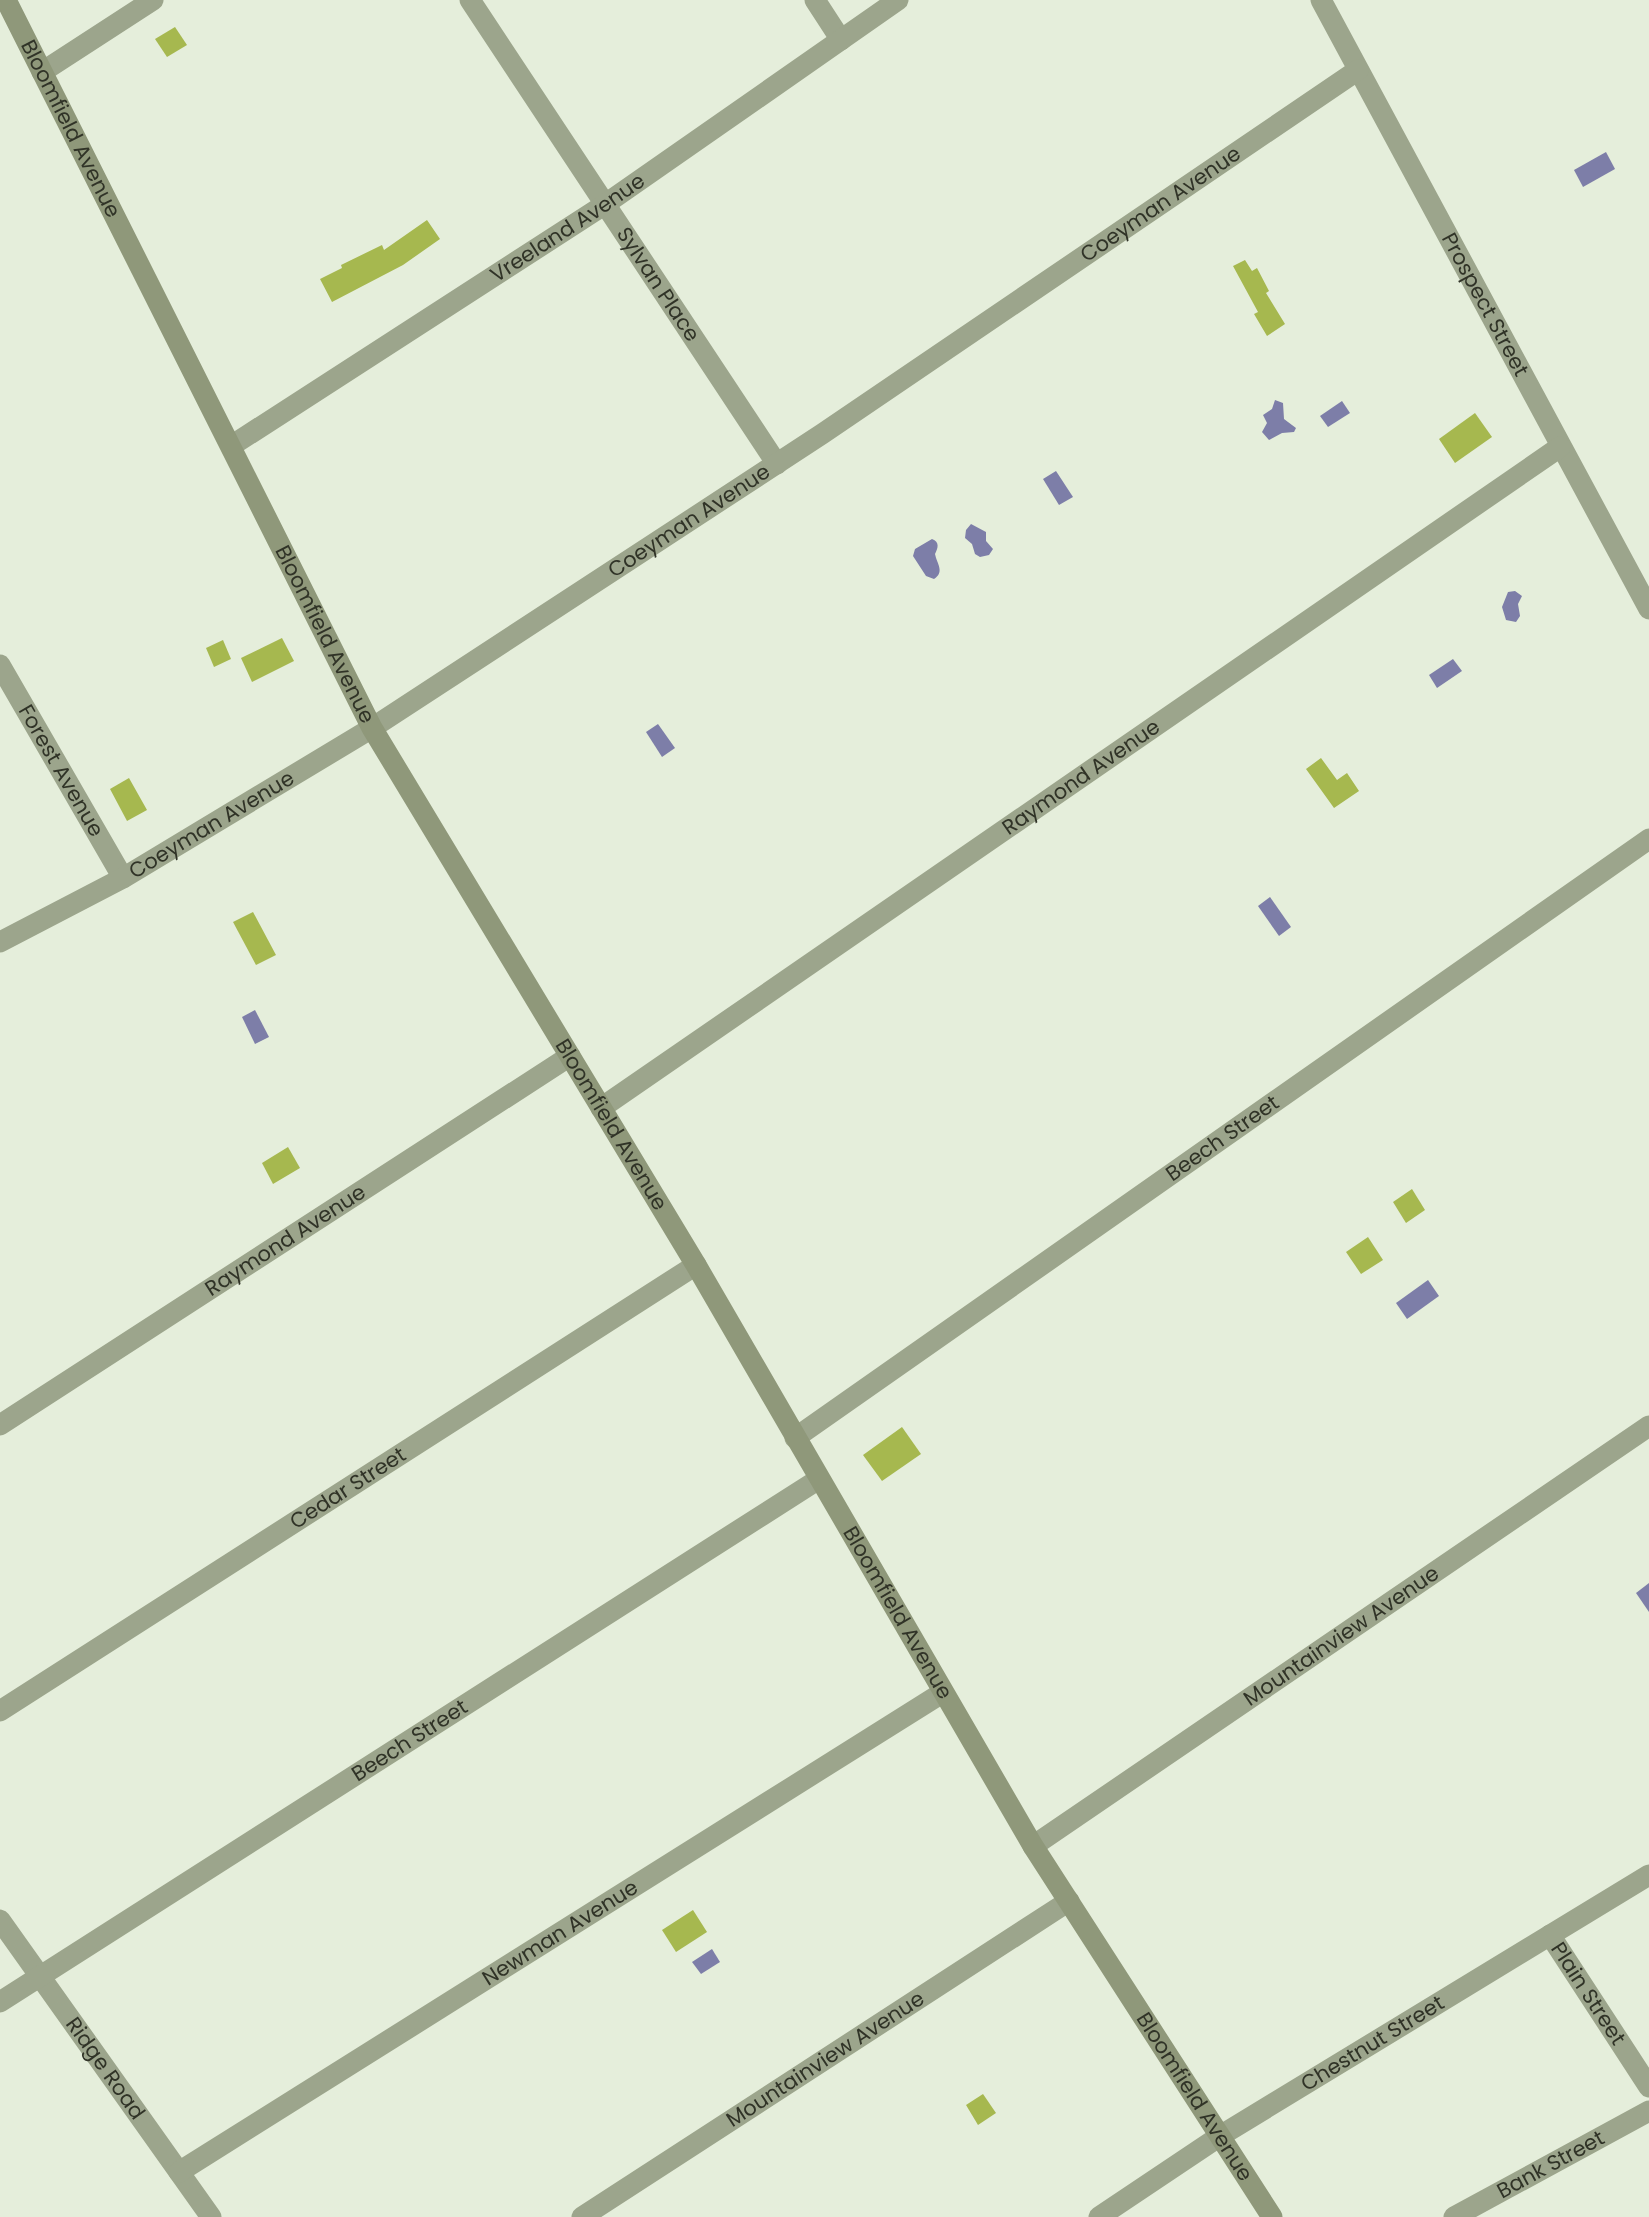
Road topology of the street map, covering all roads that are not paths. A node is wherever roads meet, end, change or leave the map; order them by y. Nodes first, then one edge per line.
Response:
1 (6, 0) edge
2 (153, 0) edge
3 (470, 0) edge
4 (815, 0) edge
5 (898, 0) edge
6 (1321, 0) edge
7 (841, 40) junction
8 (1358, 69) junction
9 (42, 72) junction
10 (604, 205) junction
11 (230, 446) junction
12 (1560, 447) junction
13 (776, 464) junction
14 (1649, 609) edge
15 (0, 665) edge
16 (372, 728) junction
17 (1649, 839) edge
18 (122, 878) junction
19 (0, 942) edge
20 (570, 1056) junction
21 (601, 1108) junction
22 (696, 1265) junction
23 (0, 1425) edge
24 (1649, 1426) edge
25 (795, 1438) junction
26 (819, 1479) junction
27 (942, 1693) junction
28 (0, 1711) edge
29 (1033, 1846) junction
30 (1649, 1875) edge
31 (1069, 1901) junction
32 (0, 1920) edge
33 (1550, 1936) junction
34 (41, 1977) junction
35 (0, 2003) edge
36 (1649, 2087) edge
37 (1649, 2111) edge
38 (1220, 2137) junction
39 (179, 2172) junction
40 (211, 2217) edge
41 (582, 2217) edge
42 (1100, 2217) edge
43 (1272, 2217) edge
44 (1454, 2217) edge

1 - 9 street, Bloomfield Avenue
2 - 9 street
3 - 10 street, Sylvan Place
4 - 7 street
5 - 7 street, Vreeland Avenue
6 - 8 street, Prospect Street
7 - 10 street, Vreeland Avenue
8 - 12 street, Prospect Street
8 - 13 street, Coeyman Avenue
9 - 11 street, Bloomfield Avenue
10 - 11 street, Vreeland Avenue
10 - 13 street, Sylvan Place
11 - 16 street, Bloomfield Avenue
12 - 14 street, Prospect Street
12 - 21 street, Raymond Avenue
13 - 16 street, Coeyman Avenue
15 - 18 street, Forest Avenue
16 - 18 street, Coeyman Avenue
16 - 20 street, Bloomfield Avenue
17 - 25 street, Beech Street
18 - 19 street, Coeyman Avenue
20 - 21 street, Bloomfield Avenue
20 - 23 street, Raymond Avenue
21 - 22 street, Bloomfield Avenue
22 - 25 street, Bloomfield Avenue
22 - 28 street, Cedar Street
24 - 29 street, Mountainview Avenue
25 - 26 street, Bloomfield Avenue
26 - 27 street, Bloomfield Avenue
26 - 34 street, Beech Street
27 - 29 street, Bloomfield Avenue
27 - 39 street, Newman Avenue
29 - 31 street, Bloomfield Avenue
30 - 33 street, Chestnut Street
31 - 38 street, Bloomfield Avenue
31 - 41 street, Mountainview Avenue
32 - 34 street, Ridge Road
33 - 36 street, Plain Street
33 - 38 street, Chestnut Street
34 - 35 street, Beech Street
34 - 39 street, Ridge Road
37 - 44 street, Bank Street
38 - 42 street, Chestnut Street
38 - 43 street, Bloomfield Avenue
39 - 40 street, Ridge Road

